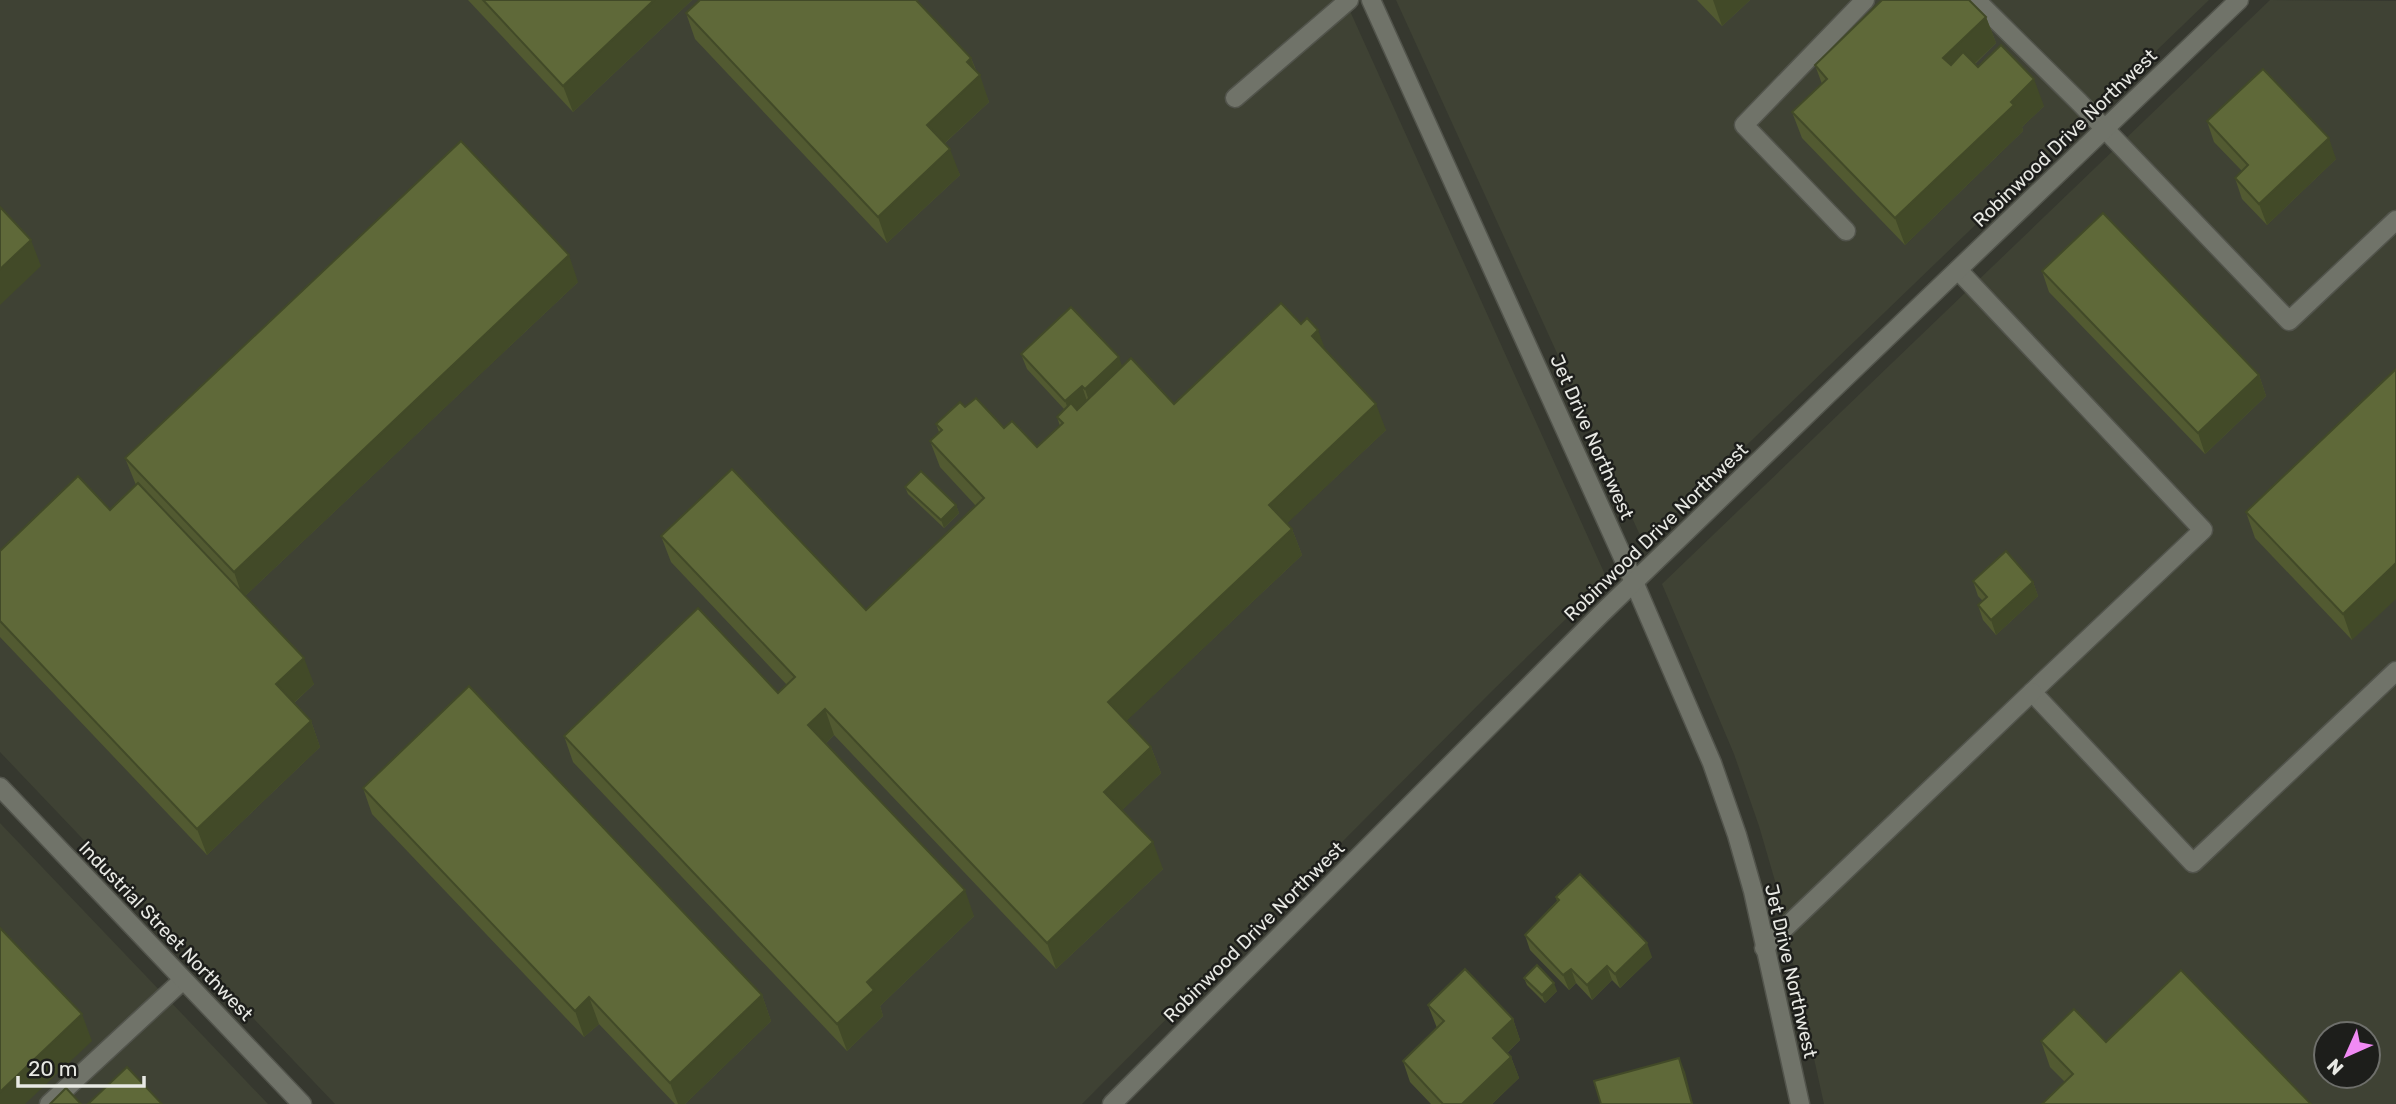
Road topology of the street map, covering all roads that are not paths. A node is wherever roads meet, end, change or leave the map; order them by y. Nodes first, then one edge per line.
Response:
1 (1349, 0) edge
2 (1371, 0) edge
3 (1865, 0) edge
4 (1976, 0) edge
5 (2239, 0) edge
6 (1235, 98) dead end
7 (2104, 130) junction
8 (2396, 220) edge
9 (1846, 231) dead end
10 (1958, 270) junction
11 (1634, 582) junction
12 (2396, 671) edge
13 (2032, 692) junction
14 (0, 787) edge
15 (1764, 948) junction
16 (183, 980) junction
17 (48, 1104) edge
18 (302, 1104) edge
19 (1112, 1104) edge
20 (1800, 1104) edge

1 - 6 street
2 - 11 street, Jet Drive Northwest
3 - 9 street
4 - 7 street
5 - 7 street, Robinwood Drive Northwest
7 - 8 street
7 - 10 street, Robinwood Drive Northwest
10 - 11 street, Robinwood Drive Northwest
10 - 13 street
11 - 15 street, Jet Drive Northwest
11 - 19 street, Robinwood Drive Northwest
12 - 13 street
13 - 15 street
14 - 16 street, Industrial Street Northwest
15 - 20 street, Jet Drive Northwest
16 - 17 street
16 - 18 street, Industrial Street Northwest

